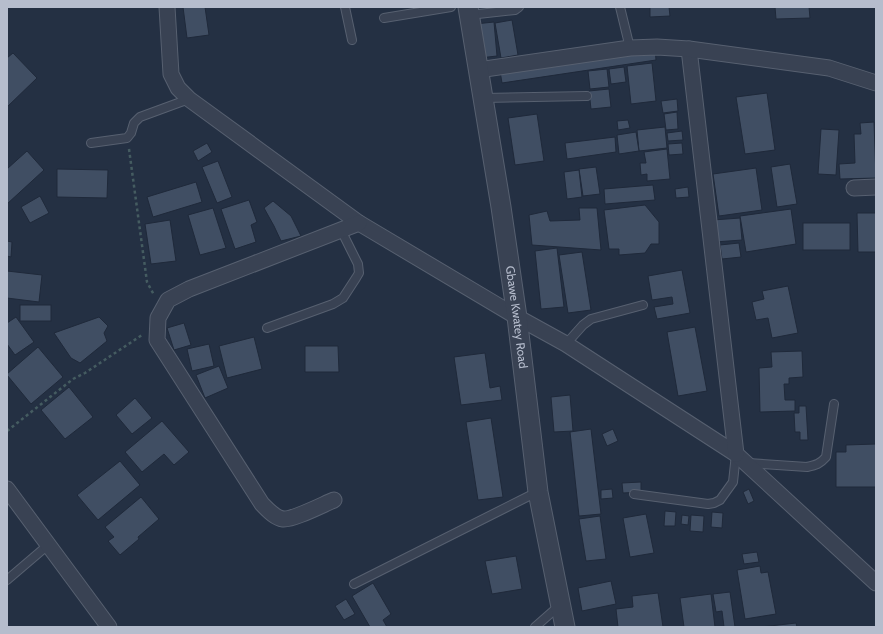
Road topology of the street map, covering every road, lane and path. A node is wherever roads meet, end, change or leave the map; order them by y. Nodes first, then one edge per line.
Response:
1 (167, 7) edge
2 (345, 7) edge
3 (451, 7) edge
4 (519, 7) edge
5 (620, 7) edge
6 (469, 11) edge
7 (384, 18) dead end
8 (352, 40) dead end
9 (630, 48) junction
10 (689, 49) junction
11 (478, 70) junction
12 (876, 83) edge
13 (586, 96) dead end
14 (483, 98) junction
15 (190, 99) junction
16 (127, 138) junction
17 (91, 143) dead end
18 (876, 187) edge
19 (854, 188) dead end
20 (359, 223) junction
21 (341, 230) junction
22 (643, 305) dead end
23 (163, 309) junction
24 (518, 317) junction
25 (158, 325) junction
26 (267, 328) dead end
27 (566, 344) junction
28 (834, 404) dead end
29 (7, 431) edge
30 (741, 459) junction
31 (7, 490) edge
32 (538, 492) junction
33 (634, 494) dead end
34 (334, 500) dead end
35 (48, 545) junction
36 (873, 575) edge
37 (7, 580) edge
38 (354, 584) dead end
39 (560, 604) junction
40 (109, 627) edge
41 (535, 627) edge
42 (565, 627) edge

1 - 15 street
2 - 8 lane
3 - 7 lane
4 - 6 lane
5 - 9 lane
6 - 11 street, Gbawe Kwatey Road
9 - 10 street
9 - 11 street
10 - 12 street
10 - 30 street
11 - 14 street, Gbawe Kwatey Road
13 - 14 lane
14 - 24 street, Gbawe Kwatey Road
15 - 16 lane
15 - 20 street
16 - 17 lane
16 - 23 path
18 - 19 street
20 - 21 street
20 - 24 street
21 - 23 street
21 - 26 lane
22 - 27 lane
23 - 25 street
24 - 27 street
24 - 32 street, Gbawe Kwatey Road
25 - 29 path
25 - 34 street
27 - 30 street
28 - 30 lane
30 - 33 lane
30 - 36 street
31 - 35 street
32 - 38 lane
32 - 39 street, Gbawe Kwatey Road
35 - 37 lane
35 - 40 street
39 - 41 lane
39 - 42 street, Gbawe Kwatey Road

